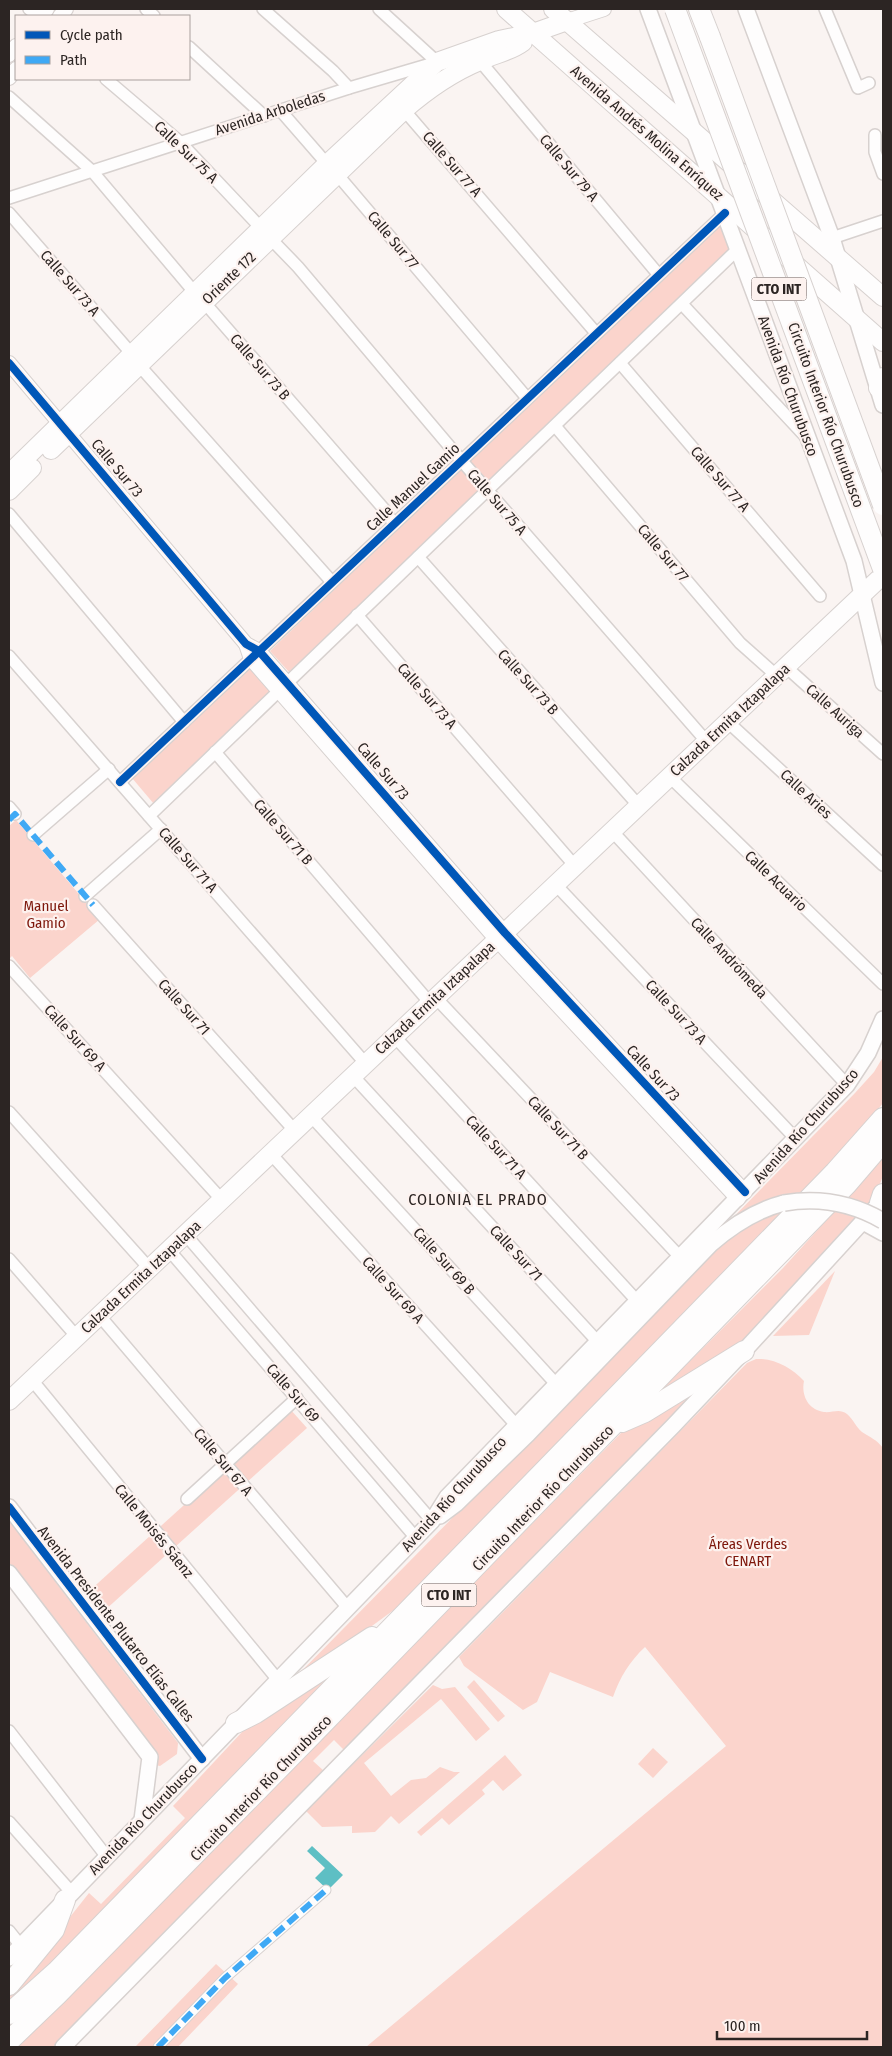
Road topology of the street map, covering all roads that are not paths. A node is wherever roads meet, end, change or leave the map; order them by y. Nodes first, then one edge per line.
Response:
1 (263, 9) edge
2 (378, 9) edge
3 (506, 9) edge
4 (553, 9) edge
5 (604, 9) edge
6 (648, 9) edge
7 (675, 9) edge
8 (699, 9) edge
9 (746, 9) edge
10 (825, 9) edge
11 (567, 21) junction
12 (533, 33) junction
13 (190, 48) edge
14 (480, 61) junction
15 (437, 62) junction
16 (454, 73) joint
17 (107, 80) edge
18 (869, 83) dead end
19 (349, 88) junction
20 (9, 97) edge
21 (280, 110) junction
22 (404, 110) junction
23 (264, 116) junction
24 (694, 132) junction
25 (875, 135) dead end
26 (180, 142) junction
27 (332, 169) junction
28 (92, 171) junction
29 (883, 174) edge
30 (717, 194) junction
31 (9, 198) edge
32 (9, 213) edge
33 (725, 213) junction
34 (883, 221) edge
35 (266, 233) junction
36 (832, 238) junction
37 (738, 250) junction
38 (837, 257) junction
39 (658, 274) junction
40 (199, 297) junction
41 (883, 297) edge
42 (682, 304) junction
43 (855, 317) junction
44 (596, 333) junction
45 (883, 342) edge
46 (135, 359) junction
47 (9, 363) edge
48 (620, 363) junction
49 (881, 382) edge
50 (527, 398) junction
51 (883, 405) edge
52 (554, 426) junction
53 (65, 428) junction
54 (807, 439) junction
55 (461, 460) junction
56 (9, 474) edge
57 (488, 490) junction
58 (9, 491) edge
59 (883, 505) edge
60 (9, 514) edge
61 (394, 524) junction
62 (418, 557) junction
63 (883, 569) edge
64 (883, 575) edge
65 (332, 582) junction
66 (862, 595) junction
67 (820, 596) dead end
68 (357, 616) junction
69 (255, 655) junction
70 (9, 656) edge
71 (781, 672) junction
72 (883, 683) edge
73 (283, 686) junction
74 (184, 722) junction
75 (728, 722) junction
76 (707, 742) junction
77 (215, 752) junction
78 (883, 754) edge
79 (109, 769) junction
80 (670, 777) junction
81 (120, 782) junction
82 (639, 806) junction
83 (149, 816) junction
84 (161, 829) junction
85 (612, 832) junction
86 (33, 835) dead end
87 (883, 865) edge
88 (575, 866) junction
89 (556, 884) junction
90 (85, 896) dead end
91 (92, 905) dead end
92 (501, 936) junction
93 (9, 966) edge
94 (883, 984) edge
95 (433, 1001) junction
96 (883, 1019) edge
97 (395, 1037) junction
98 (359, 1070) junction
99 (846, 1085) junction
100 (9, 1112) edge
101 (311, 1116) junction
102 (883, 1118) edge
103 (295, 1130) junction
104 (796, 1139) junction
105 (883, 1142) edge
106 (270, 1154) junction
107 (741, 1196) junction
108 (222, 1200) junction
109 (882, 1204) edge
110 (863, 1222) junction
111 (883, 1233) edge
112 (185, 1234) junction
113 (169, 1250) junction
114 (9, 1258) edge
115 (681, 1258) junction
116 (149, 1268) junction
117 (638, 1302) junction
118 (99, 1316) junction
119 (77, 1337) junction
120 (598, 1342) junction
121 (744, 1351) junction
122 (32, 1380) junction
123 (557, 1385) junction
124 (297, 1398) junction
125 (9, 1401) edge
126 (613, 1426) junction
127 (522, 1430) junction
128 (224, 1465) junction
129 (187, 1499) dead end
130 (9, 1507) edge
131 (432, 1521) junction
132 (416, 1538) junction
133 (9, 1573) edge
134 (348, 1608) junction
135 (409, 1612) junction
136 (278, 1680) junction
137 (236, 1723) junction
138 (9, 1731) edge
139 (202, 1758) junction
140 (142, 1820) junction
141 (9, 1822) edge
142 (107, 1857) junction
143 (326, 1890) dead end
144 (69, 1896) junction
145 (9, 1931) edge
146 (21, 1946) junction
147 (9, 1958) edge
148 (9, 1985) edge
149 (9, 2014) edge
150 (9, 2041) edge
151 (63, 2047) edge
152 (158, 2047) edge

1 - 19 street
2 - 15 street
3 - 12 main road, Avenida Andrés Molina Enríquez
4 - 11 main road, Avenida Andrés Molina Enríquez
5 - 11 street, Avenida Arboledas
6 - 24 main road, Avenida Río Churubusco / CTO INT
7 - 63 highway, Circuito Interior Río Churubusco / CTO INT, bridge
8 - 59 highway, Circuito Interior Río Churubusco / CTO INT, bridge
9 - 36 main road
10 - 18 street
11 - 12 main road, Avenida Arboledas
11 - 24 main road, Avenida Andrés Molina Enríquez
12 - 14 main road, Avenida Arboledas
12 - 15 main road, Avenida Arboledas
12 - 30 main road, Avenida Andrés Molina Enríquez
13 - 23 street
14 - 16 main road, Avenida Arboledas
14 - 39 street, Calle Sur 79 A
15 - 19 street, Avenida Arboledas
15 - 27 main road, Oriente 172
16 - 22 main road, Oriente 172
17 - 26 street, Calle Sur 75 A
19 - 21 street, Avenida Arboledas
20 - 28 street, Calle Sur 73 B
21 - 23 street, Avenida Arboledas
21 - 27 street, Calle Sur 77
22 - 27 main road, Oriente 172
22 - 44 street, Calle Sur 77 A
23 - 26 street, Avenida Arboledas
24 - 30 main road, Avenida Río Churubusco / CTO INT
24 - 38 main road, Avenida Andrés Molina Enríquez
25 - 29 street
26 - 28 street, Avenida Arboledas
26 - 35 street, Calle Sur 75 A
27 - 35 main road, Oriente 172
27 - 50 street, Calle Sur 77
28 - 31 street, Avenida Arboledas
28 - 40 street, Calle Sur 73 B
30 - 33 main road, Avenida Río Churubusco / CTO INT
30 - 43 main road, Avenida Andrés Molina Enríquez
32 - 46 street, Calle Sur 73 A
33 - 37 main road, Avenida Río Churubusco / CTO INT
33 - 39 street, Calle Manuel Gamio
34 - 36 street
35 - 40 main road, Oriente 172
35 - 55 street, Calle Sur 75 A
36 - 38 main road
37 - 42 street
37 - 54 main road, Avenida Río Churubusco / CTO INT
38 - 41 main road, Avenida Andrés Molina Enríquez
38 - 43 main road
39 - 44 street, Calle Manuel Gamio
40 - 46 main road, Oriente 172
40 - 61 street, Calle Sur 73 B
42 - 48 street
42 - 54 street
43 - 45 main road, Avenida Andrés Molina Enríquez
43 - 49 main road
44 - 50 street, Calle Manuel Gamio
46 - 53 main road, Oriente 172
46 - 65 street, Calle Sur 73 A
47 - 53 street, Calle Sur 73
48 - 52 street
48 - 67 street, Calle Sur 77 A
49 - 51 main road
50 - 55 street, Calle Manuel Gamio
52 - 57 street
52 - 71 street, Calle Sur 77
53 - 56 main road, Oriente 172
53 - 58 main road, Oriente 172
53 - 69 street, Calle Sur 73
54 - 66 main road, Avenida Río Churubusco / CTO INT
55 - 57 street, Calle Sur 75 A
55 - 61 street, Calle Manuel Gamio
57 - 62 street
57 - 76 street, Calle Sur 75 A
60 - 74 street
61 - 65 street, Calle Manuel Gamio
62 - 68 street
62 - 82 street, Calle Sur 73 B
64 - 66 main road, Calzada Ermita Iztapalapa
65 - 69 street, Calle Manuel Gamio
66 - 71 main road, Calzada Ermita Iztapalapa
66 - 72 main road, Avenida Río Churubusco / CTO INT
68 - 73 street
68 - 88 street, Calle Sur 73 A
69 - 73 street, Calle Sur 73
69 - 74 street, Calle Manuel Gamio
70 - 79 street, Calle Sur 71 A
71 - 75 main road, Calzada Ermita Iztapalapa
71 - 78 street, Calle Auriga
73 - 77 street
73 - 92 street, Calle Sur 73
74 - 81 street, Calle Manuel Gamio
75 - 76 main road, Calzada Ermita Iztapalapa
75 - 87 street, Calle Aries
76 - 80 main road, Calzada Ermita Iztapalapa
77 - 83 street
77 - 95 street, Calle Sur 71 B
79 - 81 street, Calle Sur 71 A
79 - 86 street
80 - 82 main road, Calzada Ermita Iztapalapa
80 - 94 street, Calle Acuario
81 - 83 street, Calle Sur 71 A
82 - 85 main road, Calzada Ermita Iztapalapa
83 - 84 street, Calle Sur 71 A
84 - 90 street
84 - 98 street, Calle Sur 71 A
85 - 88 main road, Calzada Ermita Iztapalapa
85 - 99 street, Calle Andrómeda
88 - 89 main road, Calzada Ermita Iztapalapa
89 - 92 main road, Calzada Ermita Iztapalapa
89 - 104 street, Calle Sur 73 A
91 - 103 street, Calle Sur 71
92 - 95 main road, Calzada Ermita Iztapalapa
92 - 107 street, Calle Sur 73
93 - 108 street, Calle Sur 69 A
95 - 97 main road, Calzada Ermita Iztapalapa
95 - 115 street, Calle Sur 71 B
96 - 99 main road, Avenida Río Churubusco
97 - 98 main road, Calzada Ermita Iztapalapa
97 - 117 street, Calle Sur 71 A
98 - 101 main road, Calzada Ermita Iztapalapa
98 - 120 street, Calle Sur 71
99 - 104 main road, Avenida Río Churubusco
100 - 116 street
101 - 103 main road, Calzada Ermita Iztapalapa
101 - 123 street, Calle Sur 69 B
102 - 135 highway, Circuito Interior Río Churubusco / CTO INT
103 - 106 main road, Calzada Ermita Iztapalapa
104 - 107 main road, Avenida Río Churubusco
105 - 126 highway, Circuito Interior Río Churubusco / CTO INT
106 - 108 main road, Calzada Ermita Iztapalapa
106 - 127 street, Calle Sur 69 A
107 - 115 main road, Avenida Río Churubusco
108 - 112 main road, Calzada Ermita Iztapalapa
109 - 110 main road, CTO INT
109 - 127 main road, bridge
110 - 111 main road
110 - 121 main road, CTO INT
112 - 113 main road, Calzada Ermita Iztapalapa
112 - 131 street, Calle Sur 69
113 - 116 main road, Calzada Ermita Iztapalapa
113 - 124 street, Calle Sur 69
114 - 119 street
115 - 117 main road, Avenida Río Churubusco
116 - 118 main road, Calzada Ermita Iztapalapa
117 - 120 main road, Avenida Río Churubusco
118 - 119 main road, Calzada Ermita Iztapalapa
118 - 128 street, Calle Sur 67 A
119 - 122 main road, Calzada Ermita Iztapalapa
120 - 123 main road, Avenida Río Churubusco
121 - 126 highway
121 - 151 main road, CTO INT
122 - 125 main road, Calzada Ermita Iztapalapa
122 - 136 street, Calle Moisés Sáenz
123 - 127 main road, Avenida Río Churubusco
124 - 128 street
124 - 132 street, Calle Sur 69
126 - 150 highway, Circuito Interior Río Churubusco / CTO INT
127 - 131 main road, Avenida Río Churubusco
128 - 129 street
128 - 134 street, Calle Sur 67 A
130 - 139 main road, Avenida Presidente Plutarco Elías Calles
131 - 132 main road, Avenida Río Churubusco
132 - 134 main road, Avenida Río Churubusco
133 - 140 main road
134 - 136 main road, Avenida Río Churubusco
135 - 137 highway
135 - 149 highway, Circuito Interior Río Churubusco / CTO INT
136 - 137 main road, Avenida Río Churubusco
137 - 139 main road, Avenida Río Churubusco
138 - 142 street
139 - 140 main road, Avenida Río Churubusco
140 - 142 main road, Avenida Río Churubusco
141 - 144 street
142 - 144 main road, Avenida Río Churubusco
143 - 152 street
144 - 146 main road, Avenida Río Churubusco
144 - 148 highway
145 - 146 street
146 - 147 main road, Avenida Río Churubusco

